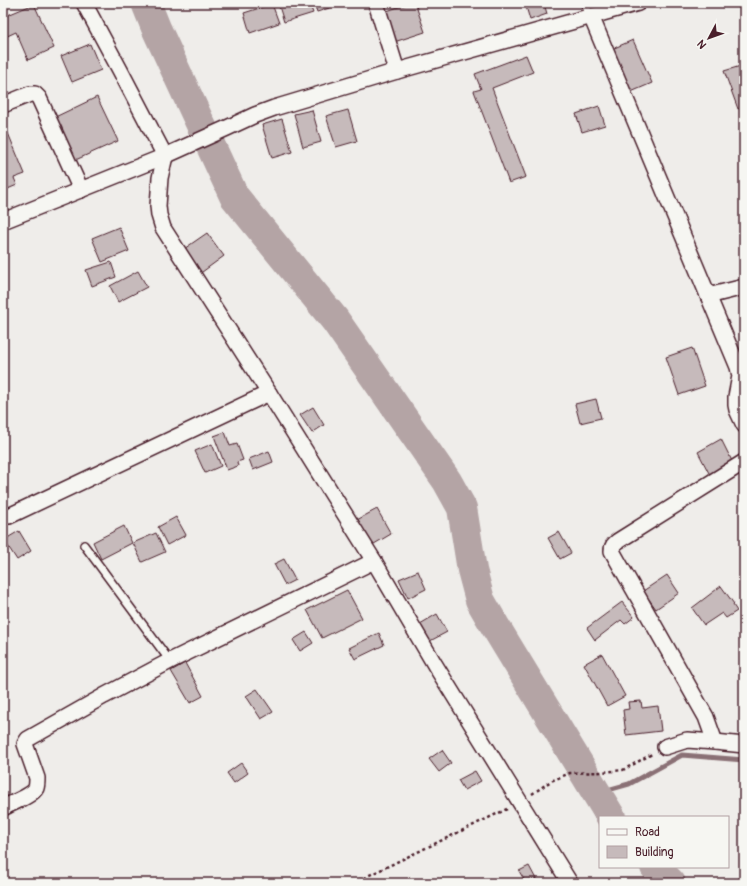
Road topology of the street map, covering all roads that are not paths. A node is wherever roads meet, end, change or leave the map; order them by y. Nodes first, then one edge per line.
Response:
1 (84, 3) edge
2 (376, 3) edge
3 (638, 3) edge
4 (587, 10) edge
5 (397, 71) junction
6 (3, 105) edge
7 (165, 156) junction
8 (81, 190) junction
9 (3, 221) edge
10 (744, 287) edge
11 (708, 296) junction
12 (269, 392) junction
13 (744, 425) edge
14 (744, 462) edge
15 (9, 516) dead end
16 (84, 545) dead end
17 (374, 561) junction
18 (170, 661) junction
19 (715, 742) junction
20 (744, 745) edge
21 (665, 747) road end
22 (3, 808) edge
23 (570, 883) edge

1 - 7 street
2 - 5 street
3 - 4 street
4 - 5 street
4 - 11 street
5 - 7 street
6 - 8 street
7 - 8 street
7 - 12 street
8 - 9 street
10 - 11 street
11 - 13 street
12 - 15 street
12 - 17 street
14 - 19 street
16 - 18 lane
17 - 18 street
17 - 23 street
18 - 22 street
19 - 20 street
19 - 21 street

